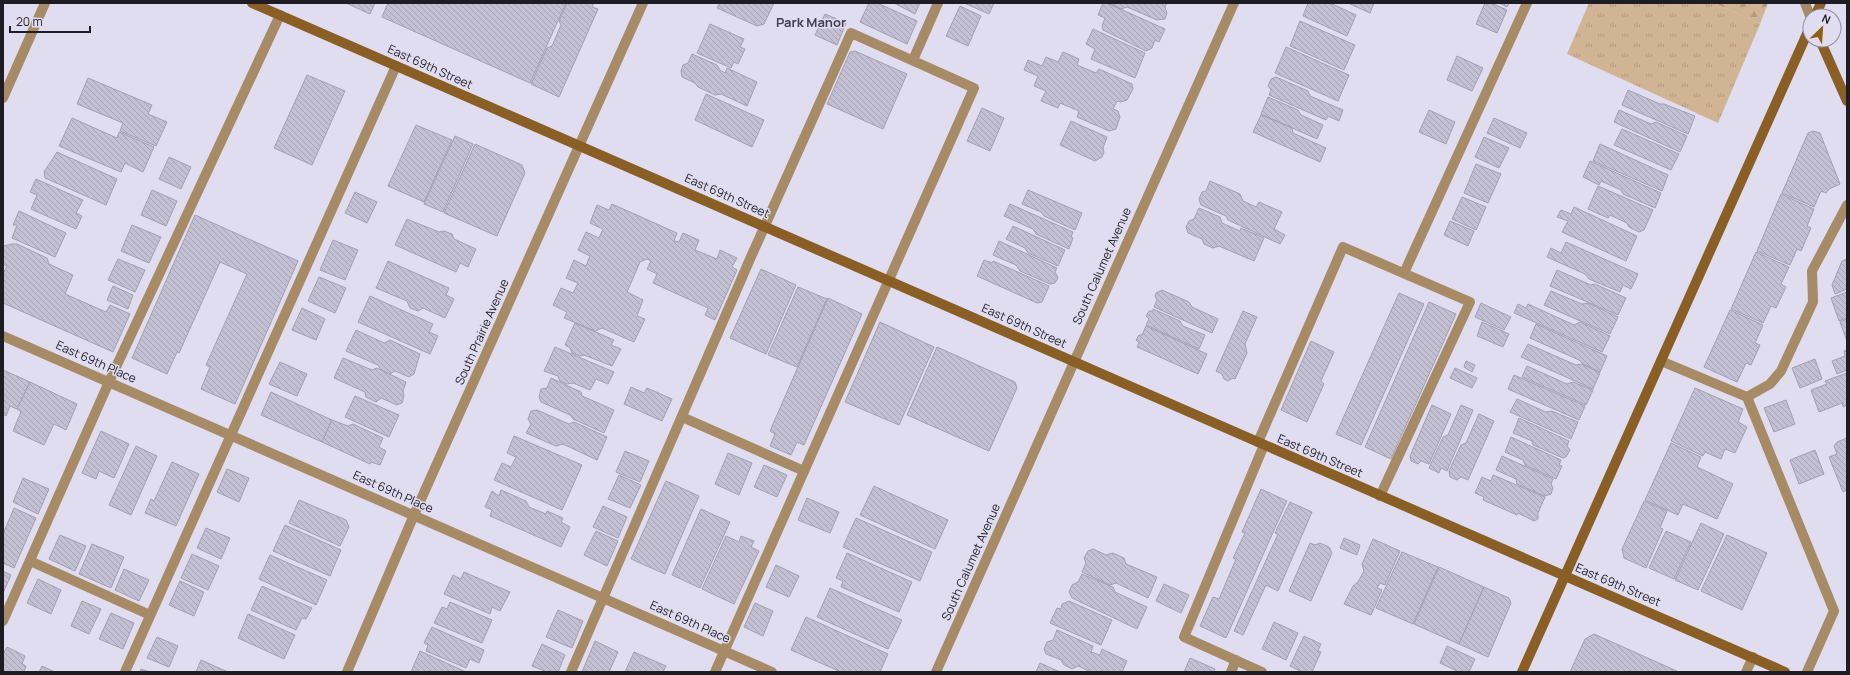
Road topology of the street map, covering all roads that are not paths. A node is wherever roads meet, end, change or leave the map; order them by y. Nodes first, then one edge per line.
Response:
1 (45, 3) edge
2 (252, 3) edge
3 (643, 3) edge
4 (938, 3) edge
5 (1234, 3) edge
6 (1527, 3) edge
7 (280, 15) junction
8 (1802, 45) edge
9 (1824, 48) edge
10 (913, 60) junction
11 (396, 66) junction
12 (3, 98) edge
13 (1847, 101) edge
14 (580, 146) junction
15 (1847, 205) edge
16 (764, 227) junction
17 (1404, 273) junction
18 (889, 281) junction
19 (3, 336) edge
20 (1661, 361) junction
21 (1074, 362) junction
22 (108, 382) junction
23 (1747, 397) junction
24 (682, 417) junction
25 (230, 435) junction
26 (1261, 444) junction
27 (804, 471) junction
28 (1380, 496) junction
29 (414, 515) junction
30 (30, 561) junction
31 (1565, 576) junction
32 (603, 598) junction
33 (150, 614) junction
34 (3, 621) edge
35 (724, 651) junction
36 (1753, 657) junction
37 (1236, 660) junction
38 (125, 672) edge
39 (347, 672) edge
40 (571, 672) edge
41 (715, 672) edge
42 (772, 672) edge
43 (936, 672) edge
44 (1231, 672) edge
45 (1262, 672) edge
46 (1522, 672) edge
47 (1746, 672) edge
48 (1785, 672) edge
49 (1807, 672) edge

1 - 12 street
2 - 7 street, East 69th Street
3 - 14 street, South Prairie Avenue
4 - 10 street
5 - 21 street, South Calumet Avenue
6 - 17 street
7 - 11 street, East 69th Street
7 - 22 street
8 - 20 street
9 - 13 street
10 - 16 street
10 - 18 street
11 - 14 street, East 69th Street
11 - 25 street
14 - 16 street, East 69th Street
14 - 29 street, South Prairie Avenue
15 - 23 street
16 - 18 street, East 69th Street
16 - 24 street
17 - 26 street
17 - 28 street
18 - 21 street, East 69th Street
18 - 27 street
19 - 22 street, East 69th Place
20 - 23 street
20 - 31 street
21 - 26 street, East 69th Street
21 - 43 street, South Calumet Avenue
22 - 25 street, East 69th Place
22 - 30 street
23 - 49 street
24 - 27 street
24 - 32 street
25 - 29 street, East 69th Place
25 - 33 street
26 - 28 street, East 69th Street
26 - 37 street
27 - 35 street
28 - 31 street, East 69th Street
29 - 32 street, East 69th Place
29 - 39 street, South Prairie Avenue
30 - 33 street
30 - 34 street
31 - 36 street, East 69th Street
31 - 46 street
32 - 35 street, East 69th Place
32 - 40 street
33 - 38 street
35 - 41 street
35 - 42 street, East 69th Place
36 - 47 street
36 - 48 street, East 69th Street
37 - 44 street
37 - 45 street

